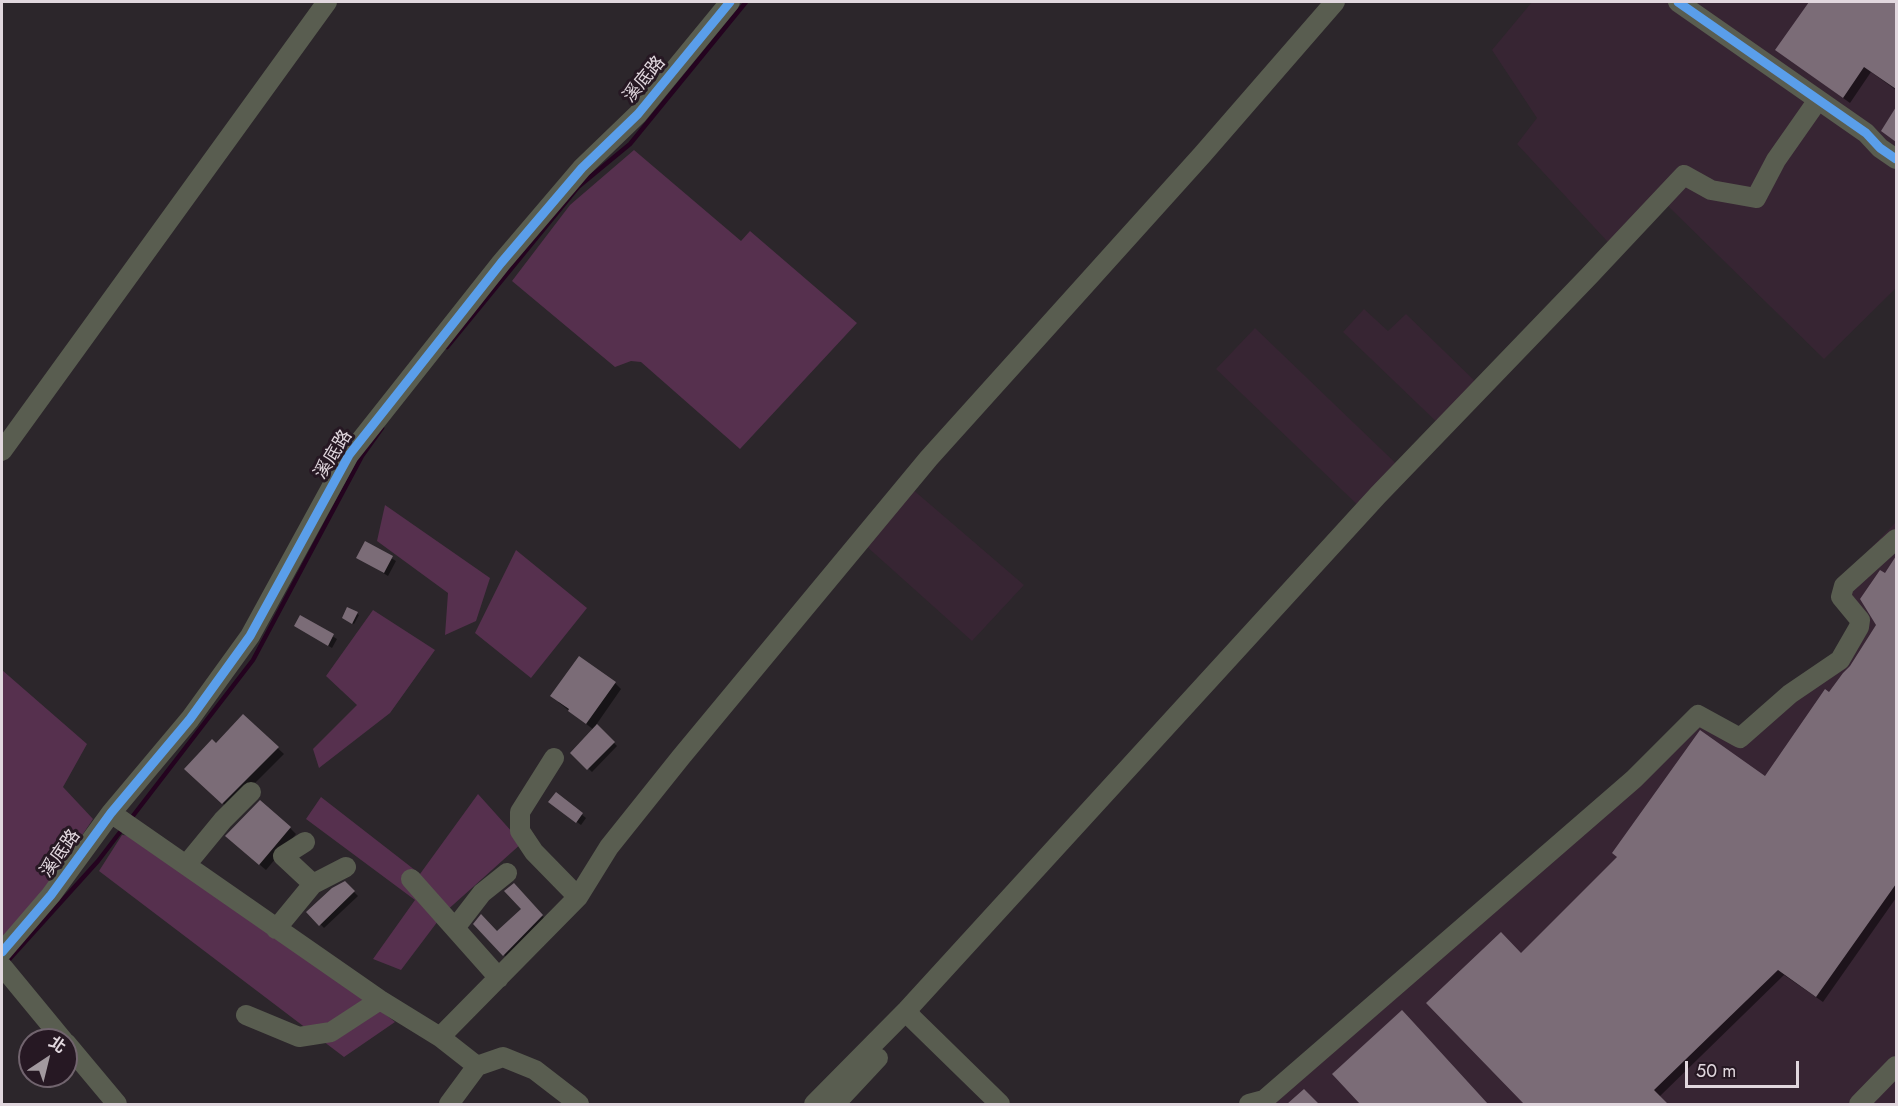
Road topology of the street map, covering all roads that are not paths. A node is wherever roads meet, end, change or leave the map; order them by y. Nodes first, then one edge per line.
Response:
1 (327, 2) edge
2 (730, 2) edge
3 (1335, 2) edge
4 (1678, 2) edge
5 (1818, 100) junction
6 (1896, 159) edge
7 (2, 451) edge
8 (1896, 539) edge
9 (554, 758) dead end
10 (251, 792) dead end
11 (111, 813) junction
12 (305, 842) dead end
13 (186, 865) junction
14 (346, 867) dead end
15 (507, 873) dead end
16 (411, 879) dead end
17 (313, 884) junction
18 (578, 897) junction
19 (455, 928) junction
20 (276, 929) junction
21 (3, 963) edge
22 (498, 978) junction
23 (380, 1000) junction
24 (246, 1015) dead end
25 (910, 1015) junction
26 (54, 1028) edge
27 (440, 1037) junction
28 (78, 1058) edge
29 (477, 1066) junction
30 (1896, 1066) edge
31 (117, 1104) edge
32 (448, 1104) edge
33 (579, 1104) edge
34 (814, 1104) edge
35 (835, 1104) edge
36 (1000, 1104) edge
37 (1249, 1104) edge
38 (1859, 1104) edge

1 - 7 street
2 - 11 street, 溪底路
3 - 18 street
4 - 5 street
5 - 6 street
5 - 25 street
8 - 37 street
9 - 18 street
10 - 13 street
11 - 13 street
11 - 21 street, 溪底路
12 - 17 street
13 - 20 street
14 - 17 street
15 - 19 street
16 - 19 street
17 - 20 street
18 - 22 street
19 - 22 street
20 - 23 street
21 - 26 street
22 - 27 street
23 - 24 street
23 - 27 street
25 - 34 street
25 - 35 street
25 - 36 street
27 - 29 street
28 - 31 street
29 - 32 street
29 - 33 street
30 - 38 street

